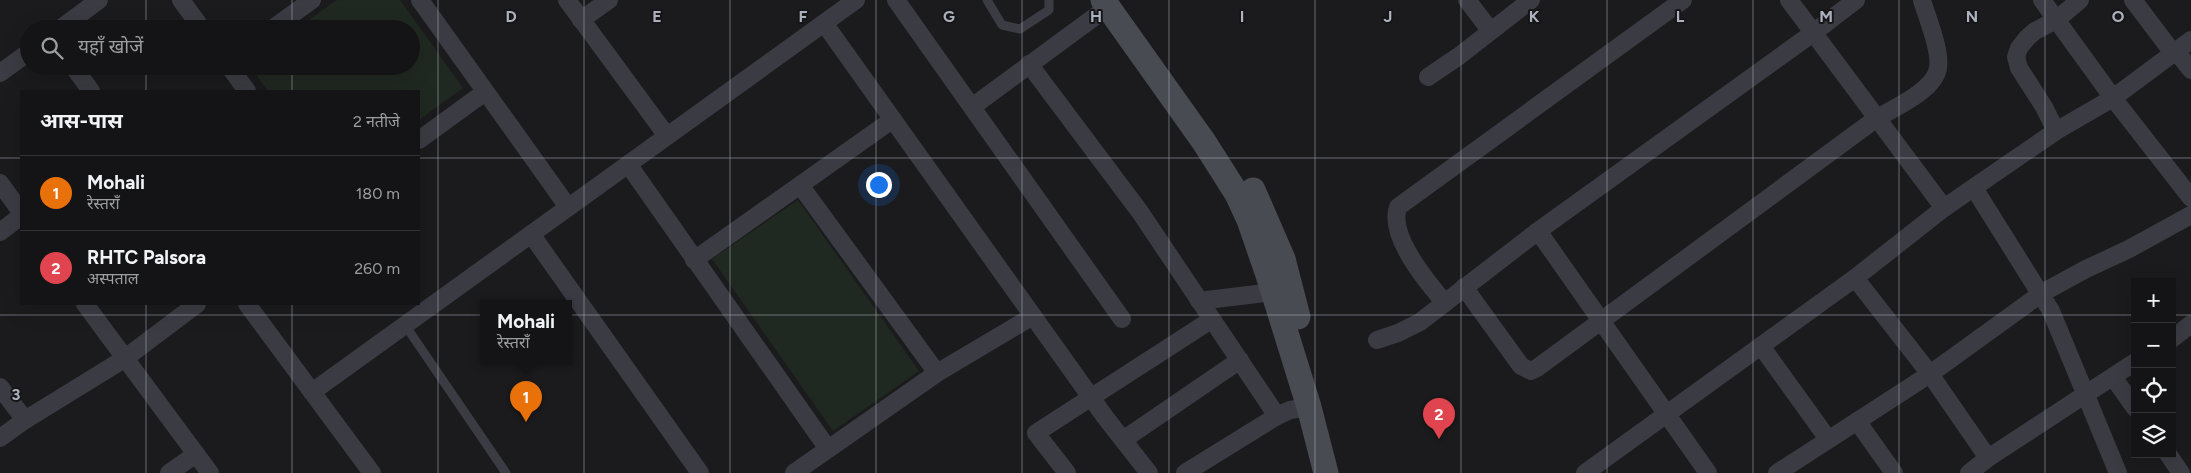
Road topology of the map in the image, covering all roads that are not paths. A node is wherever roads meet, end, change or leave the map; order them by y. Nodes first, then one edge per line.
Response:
1 (100, 0) edge
2 (181, 0) edge
3 (312, 0) edge
4 (420, 0) edge
5 (567, 0) edge
6 (609, 0) edge
7 (856, 0) edge
8 (896, 0) edge
9 (987, 0) edge
10 (1049, 0) edge
11 (1467, 0) edge
12 (1530, 0) edge
13 (1683, 0) edge
14 (1789, 0) edge
15 (1856, 0) edge
16 (1922, 0) edge
17 (2042, 0) edge
18 (2080, 0) edge
19 (2133, 0) edge
20 (1112, 2) edge
21 (72, 20) edge
22 (195, 20) edge
23 (284, 20) edge
24 (582, 20) junction
25 (2056, 20) junction
26 (824, 23) junction
27 (1490, 30) junction
28 (1813, 33) junction
29 (2191, 40) edge
30 (2175, 52) junction
31 (20, 59) edge
32 (1029, 64) junction
33 (2191, 70) edge
34 (0, 73) edge
35 (79, 75) edge
36 (235, 75) edge
37 (1428, 78) dead end
38 (90, 90) edge
39 (246, 90) edge
40 (485, 92) junction
41 (2114, 98) junction
42 (972, 107) junction
43 (1877, 118) junction
44 (892, 120) junction
45 (2056, 131) junction
46 (667, 136) junction
47 (420, 139) edge
48 (628, 164) junction
49 (0, 183) edge
50 (800, 185) junction
51 (1974, 188) junction
52 (2191, 198) edge
53 (568, 207) junction
54 (1944, 208) junction
55 (20, 213) edge
56 (20, 215) edge
57 (2191, 215) edge
58 (1538, 231) junction
59 (0, 232) edge
60 (531, 234) junction
61 (694, 260) junction
62 (1855, 278) junction
63 (1464, 288) junction
64 (1273, 292) junction
65 (2042, 293) junction
66 (1198, 301) junction
67 (1446, 302) junction
68 (86, 305) edge
69 (197, 305) edge
70 (248, 305) edge
71 (1033, 316) junction
72 (1122, 320) dead end
73 (1211, 320) junction
74 (1601, 320) junction
75 (405, 325) junction
76 (1378, 340) dead end
77 (1761, 346) junction
78 (124, 359) junction
79 (1240, 360) junction
80 (2131, 365) edge
81 (937, 372) junction
82 (1930, 374) junction
83 (2113, 376) junction
84 (0, 387) edge
85 (312, 392) junction
86 (2086, 393) junction
87 (1093, 398) junction
88 (2131, 402) edge
89 (1317, 405) junction
90 (1668, 414) junction
91 (1277, 416) junction
92 (25, 420) junction
93 (1857, 421) junction
94 (0, 438) edge
95 (1828, 439) junction
96 (1123, 440) junction
97 (828, 449) junction
98 (196, 454) junction
99 (1988, 458) junction
100 (2171, 458) edge
101 (169, 473) edge
102 (210, 473) edge
103 (372, 473) edge
104 (506, 473) edge
105 (700, 473) edge
106 (794, 473) edge
107 (1066, 473) edge
108 (1149, 473) edge
109 (1184, 473) edge
110 (1326, 473) edge
111 (1344, 473) edge
112 (1585, 473) edge
113 (1708, 473) edge
114 (1777, 473) edge
115 (1894, 473) edge
116 (1969, 473) edge
117 (2118, 473) edge
118 (2181, 473) edge

1 - 21 street
2 - 22 street
3 - 23 street
4 - 40 street
5 - 24 street
6 - 24 street
7 - 26 street
8 - 42 street
9 - 10 lane
11 - 27 street
12 - 27 street
13 - 67 street
14 - 28 street
15 - 28 street
16 - 43 street
17 - 25 street
18 - 25 street
19 - 30 street
20 - 32 street
20 - 64 street
20 - 89 street
24 - 46 street
25 - 41 street
25 - 45 street
26 - 44 street
26 - 46 street
27 - 37 street
28 - 43 street
28 - 58 street
29 - 30 street
30 - 33 street
30 - 41 street
31 - 34 street
32 - 42 street
32 - 66 street
35 - 38 street
36 - 39 street
40 - 47 street
40 - 53 street
41 - 45 street
41 - 52 street
42 - 72 street
43 - 54 street
43 - 74 street
44 - 50 street
44 - 71 street
45 - 51 street
46 - 48 street
48 - 53 street
48 - 61 street
49 - 55 street
50 - 61 street
50 - 81 street
51 - 54 street
51 - 65 street
53 - 60 street
54 - 62 street
56 - 59 street
57 - 65 street
58 - 63 street
58 - 74 street
60 - 75 street
60 - 105 street
61 - 97 street
62 - 77 street
62 - 82 street
63 - 67 street
63 - 74 street
64 - 66 street
64 - 89 street
65 - 82 street
65 - 86 street
66 - 73 street
67 - 76 street
68 - 78 street
69 - 78 street
70 - 85 street
71 - 81 street
71 - 87 street
73 - 79 street
73 - 87 street
74 - 90 street
75 - 85 street
75 - 104 lane
77 - 90 street
77 - 95 street
78 - 92 street
78 - 98 street
79 - 91 street
79 - 96 street
80 - 83 street
81 - 97 street
82 - 93 street
82 - 99 street
83 - 86 street
83 - 88 street
84 - 92 street
85 - 103 street
86 - 99 street
86 - 117 street
87 - 96 street
87 - 107 street
89 - 91 street
89 - 110 street
89 - 111 street
90 - 112 street
90 - 113 street
91 - 109 street
92 - 94 street
93 - 95 street
93 - 115 street
95 - 114 street
96 - 108 street
97 - 106 street
98 - 101 street
98 - 102 street
99 - 116 street
100 - 118 street

